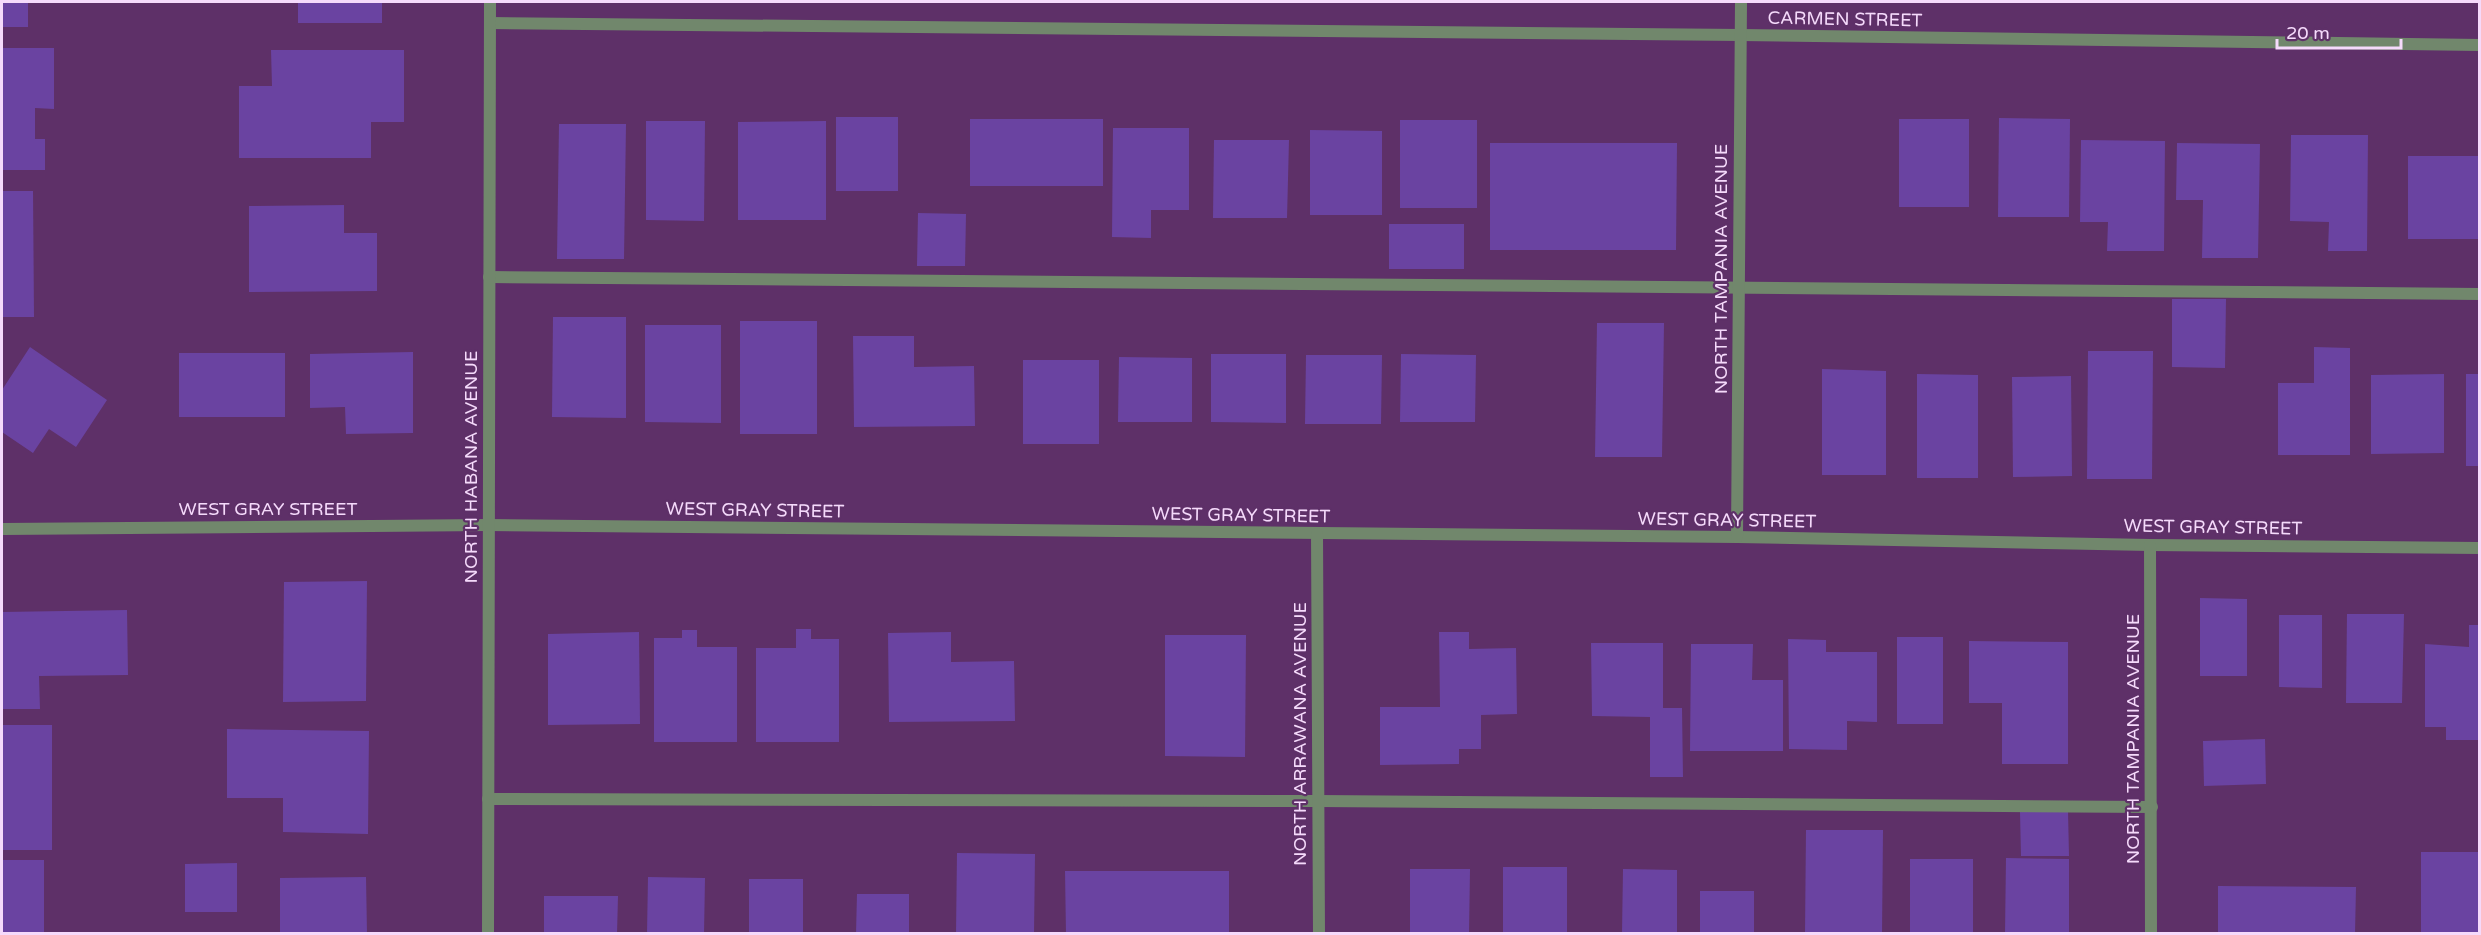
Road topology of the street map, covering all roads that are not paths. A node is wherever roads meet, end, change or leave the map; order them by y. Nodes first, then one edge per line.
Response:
1 (490, 2) edge
2 (1741, 2) edge
3 (490, 23) junction
4 (1741, 35) junction
5 (2480, 45) edge
6 (489, 277) junction
7 (1739, 287) junction
8 (2480, 294) edge
9 (488, 525) junction
10 (2, 529) edge
11 (1317, 534) junction
12 (1737, 537) junction
13 (2150, 545) junction
14 (2480, 548) edge
15 (488, 799) junction
16 (1318, 801) junction
17 (2152, 807) junction
18 (488, 933) edge
19 (1319, 933) edge
20 (2151, 933) edge

1 - 3 street, NORTH HABANA AVENUE
2 - 4 street, NORTH TAMPANIA AVENUE
3 - 4 street, CARMEN STREET
3 - 6 street, NORTH HABANA AVENUE
4 - 5 street, CARMEN STREET
4 - 7 street, NORTH TAMPANIA AVENUE
6 - 7 street
6 - 9 street, NORTH HABANA AVENUE
7 - 8 street
7 - 12 street, NORTH TAMPANIA AVENUE
9 - 10 street, WEST GRAY STREET
9 - 11 street, WEST GRAY STREET
9 - 15 street, NORTH HABANA AVENUE
11 - 12 street, WEST GRAY STREET
11 - 16 street, NORTH ARRAWANA AVENUE
12 - 13 street, WEST GRAY STREET
13 - 14 street, WEST GRAY STREET
13 - 17 street, NORTH TAMPANIA AVENUE
15 - 16 street
15 - 18 street, NORTH HABANA AVENUE
16 - 17 street
16 - 19 street, NORTH ARRAWANA AVENUE
17 - 20 street, NORTH TAMPANIA AVENUE

